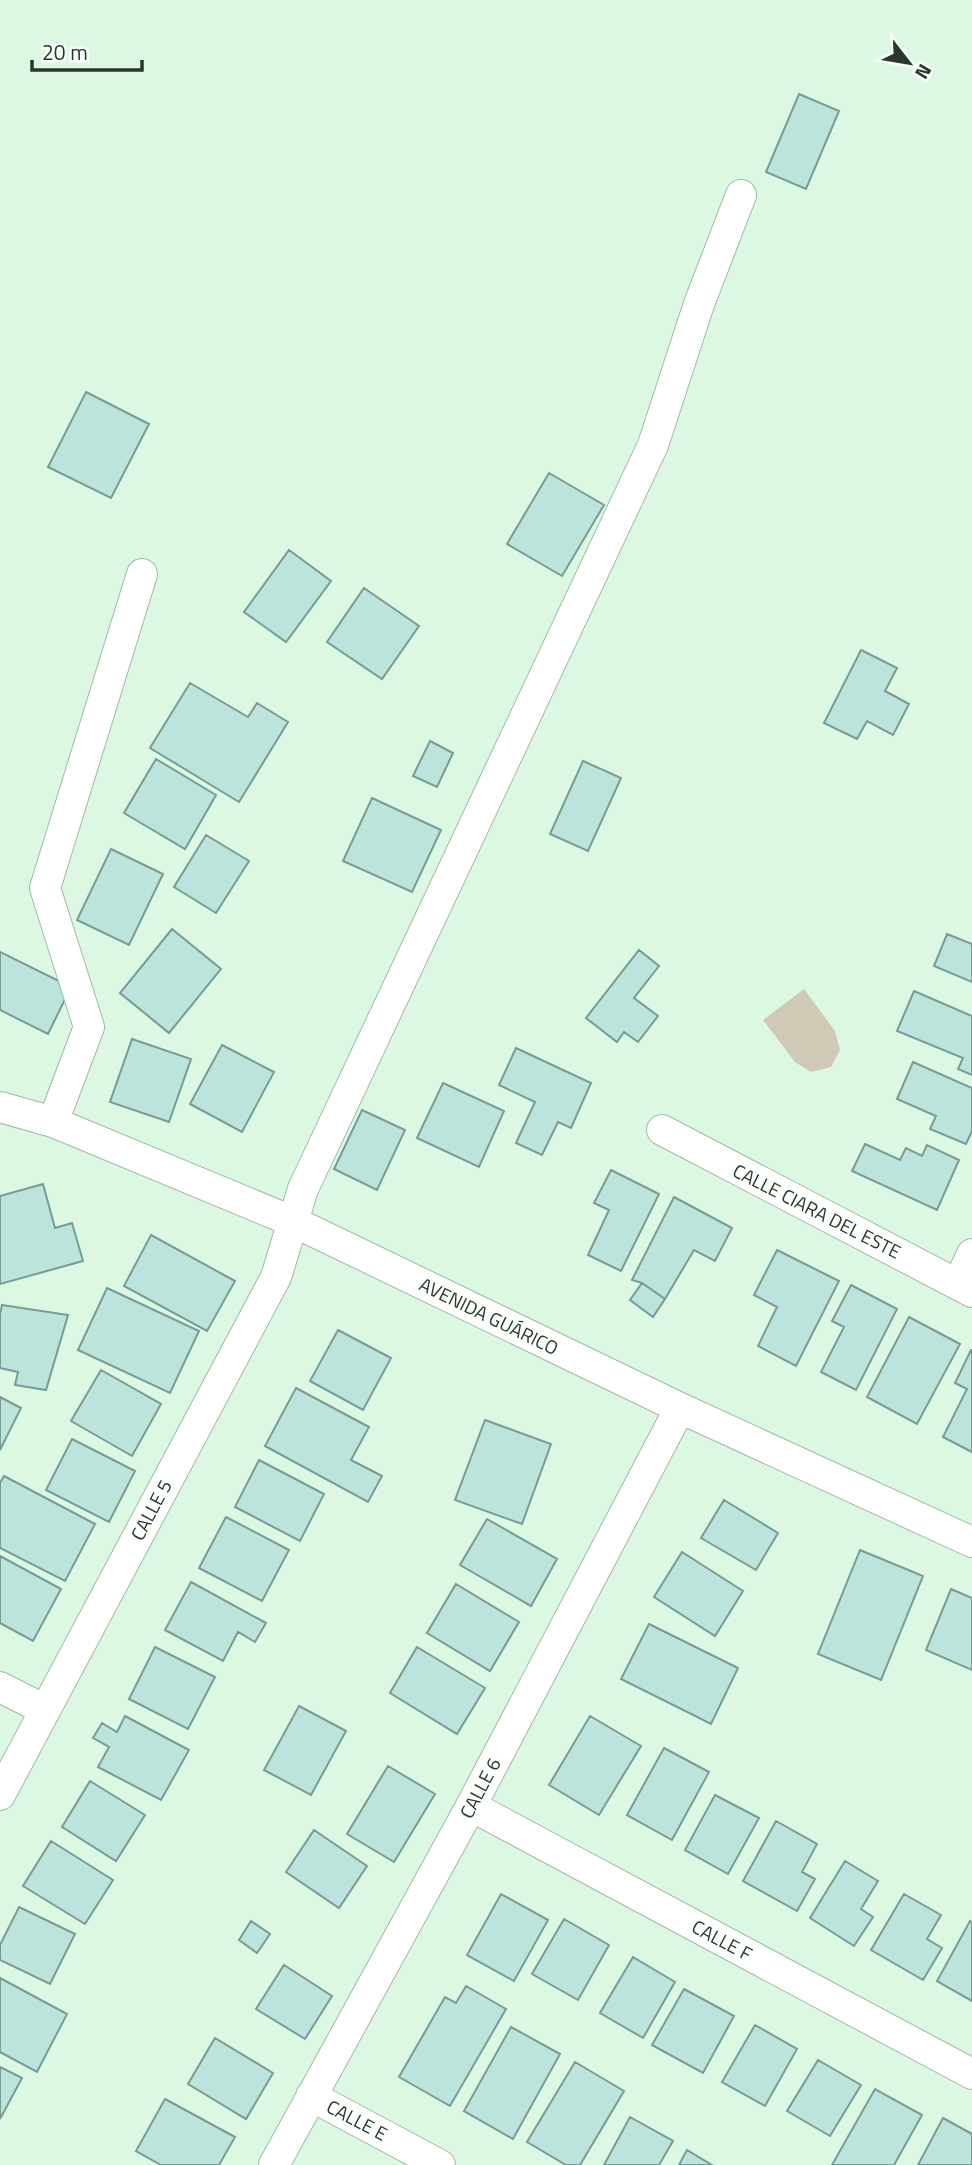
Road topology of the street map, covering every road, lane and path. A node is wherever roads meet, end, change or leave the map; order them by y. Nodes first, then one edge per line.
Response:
1 (741, 195) dead end
2 (142, 574) dead end
3 (0, 1107) edge
4 (53, 1122) junction
5 (662, 1130) dead end
6 (294, 1222) junction
7 (972, 1254) edge
8 (965, 1288) edge
9 (680, 1408) junction
10 (972, 1542) edge
11 (0, 1687) edge
12 (45, 1710) junction
13 (0, 1795) edge
14 (471, 1806) junction
15 (972, 2074) edge
16 (311, 2096) junction
17 (274, 2165) edge
18 (440, 2165) edge

1 - 6 street, CALLE 5
2 - 4 street
3 - 4 street, AVENIDA GUÁRICO
4 - 6 street, AVENIDA GUÁRICO
5 - 8 street, CALLE CIARA DEL ESTE
6 - 9 street, AVENIDA GUÁRICO
6 - 12 street, CALLE 5
7 - 8 street
9 - 10 street, AVENIDA GUÁRICO
9 - 14 street, CALLE 6
11 - 12 street
12 - 13 street, CALLE 5
14 - 15 street, CALLE F
14 - 16 street, CALLE 6
16 - 17 street, CALLE 6
16 - 18 street, CALLE E

